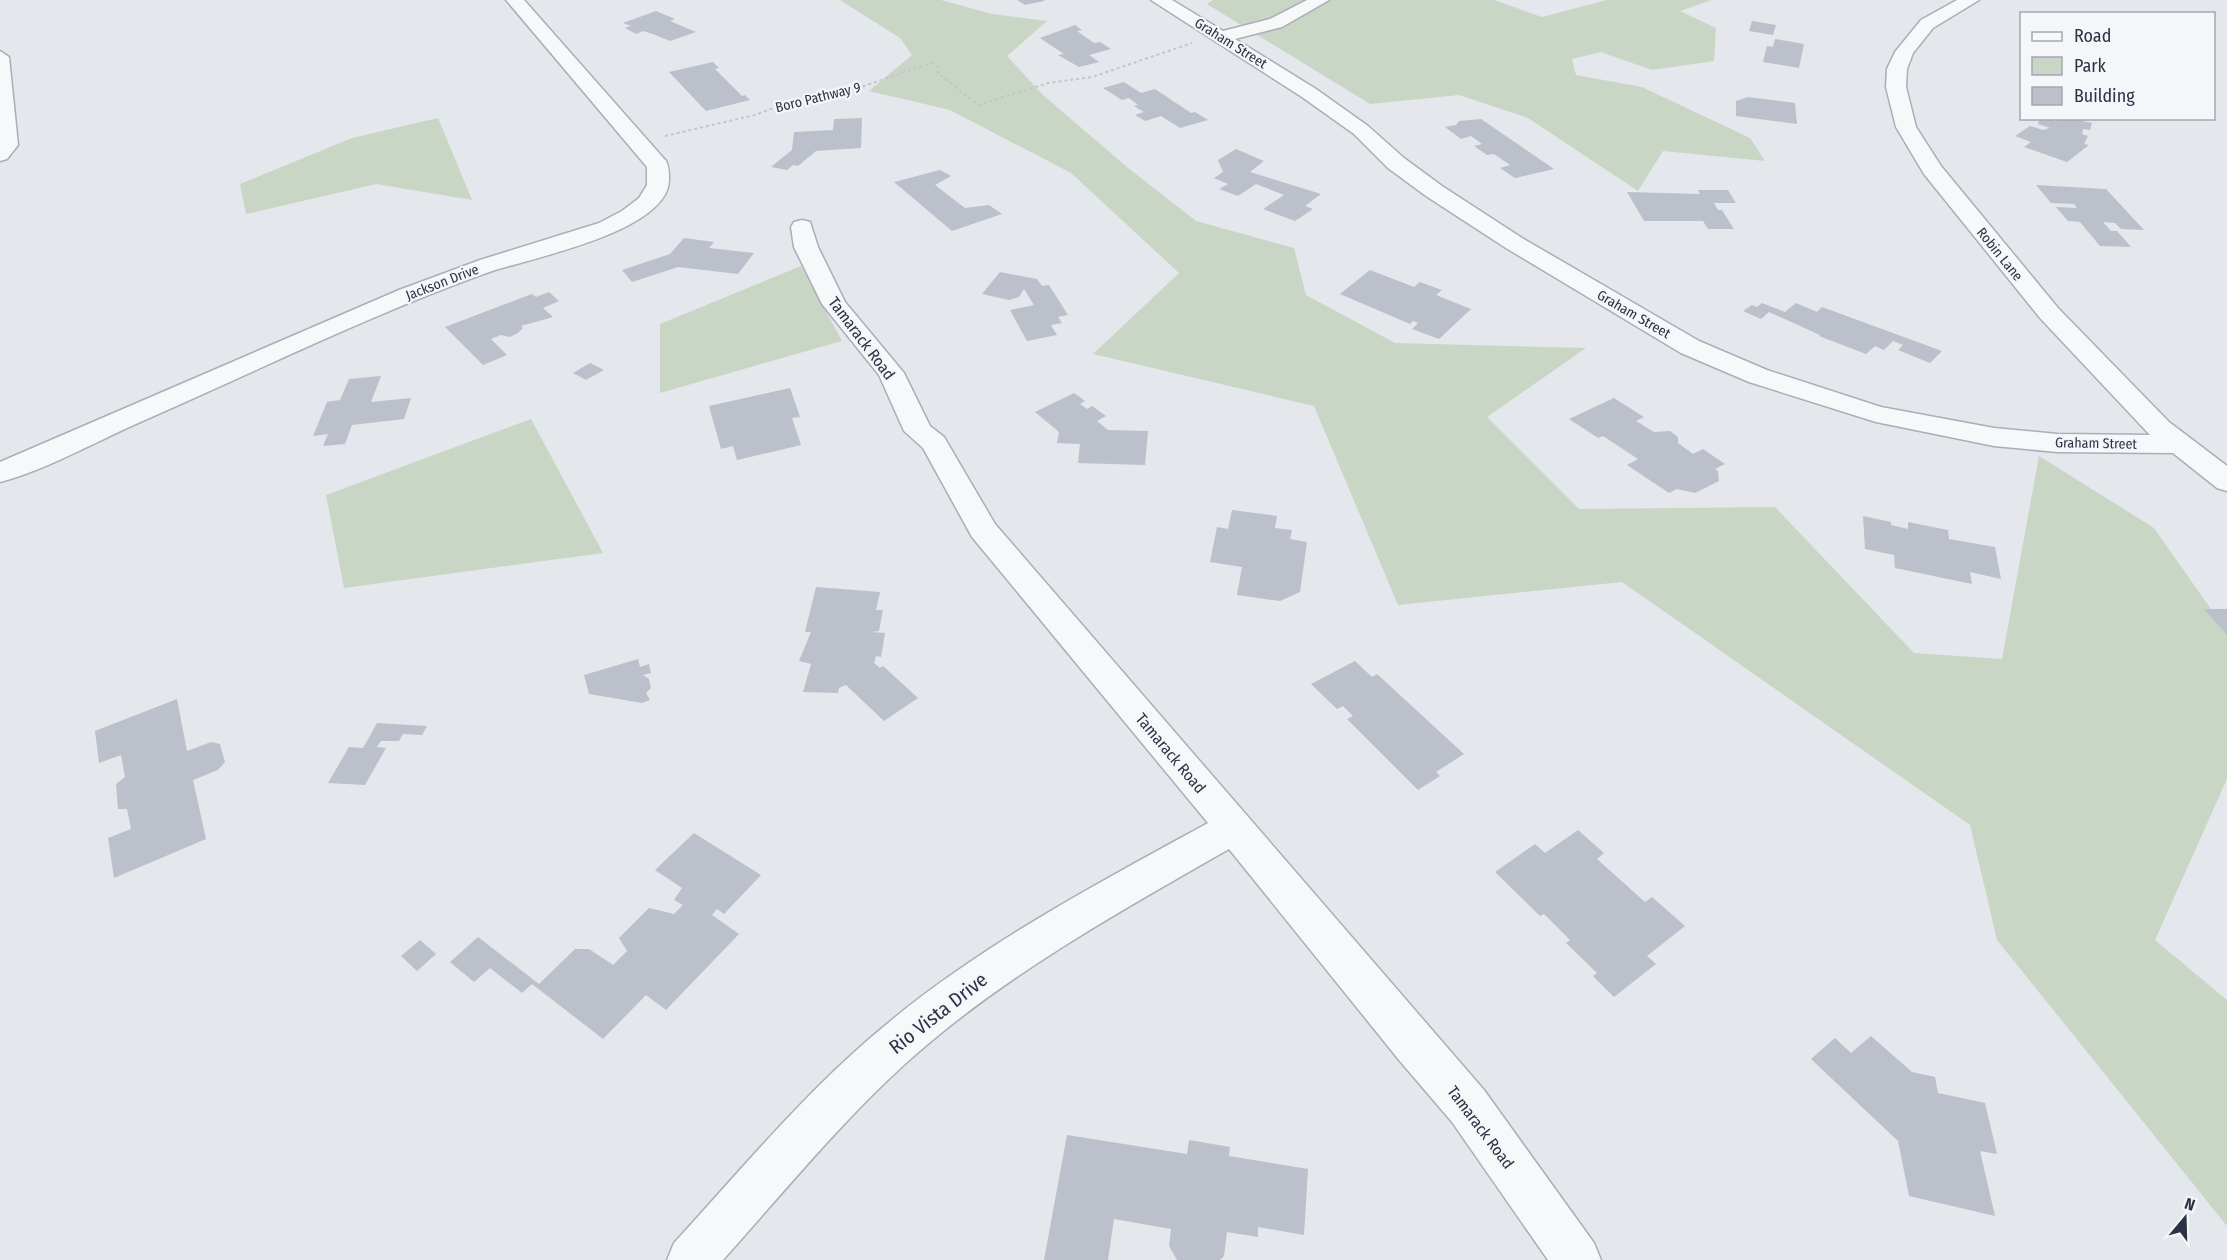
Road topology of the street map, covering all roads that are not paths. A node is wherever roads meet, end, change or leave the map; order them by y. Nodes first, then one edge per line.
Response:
1 (515, 0) edge
2 (1160, 0) edge
3 (1320, 0) edge
4 (1970, 0) edge
5 (1221, 37) junction
6 (0, 57) edge
7 (0, 155) edge
8 (802, 227) dead end
9 (2180, 444) junction
10 (0, 473) edge
11 (2227, 481) edge
12 (1234, 826) junction
13 (691, 1260) edge
14 (1577, 1260) edge

1 - 10 street, Jackson Drive
2 - 5 street, Graham Street
3 - 5 street
4 - 9 street, Robin Lane
5 - 9 street, Graham Street
6 - 7 street
8 - 12 street, Tamarack Road
9 - 11 street, Robin Lane
12 - 13 street, Rio Vista Drive
12 - 14 street, Tamarack Road

